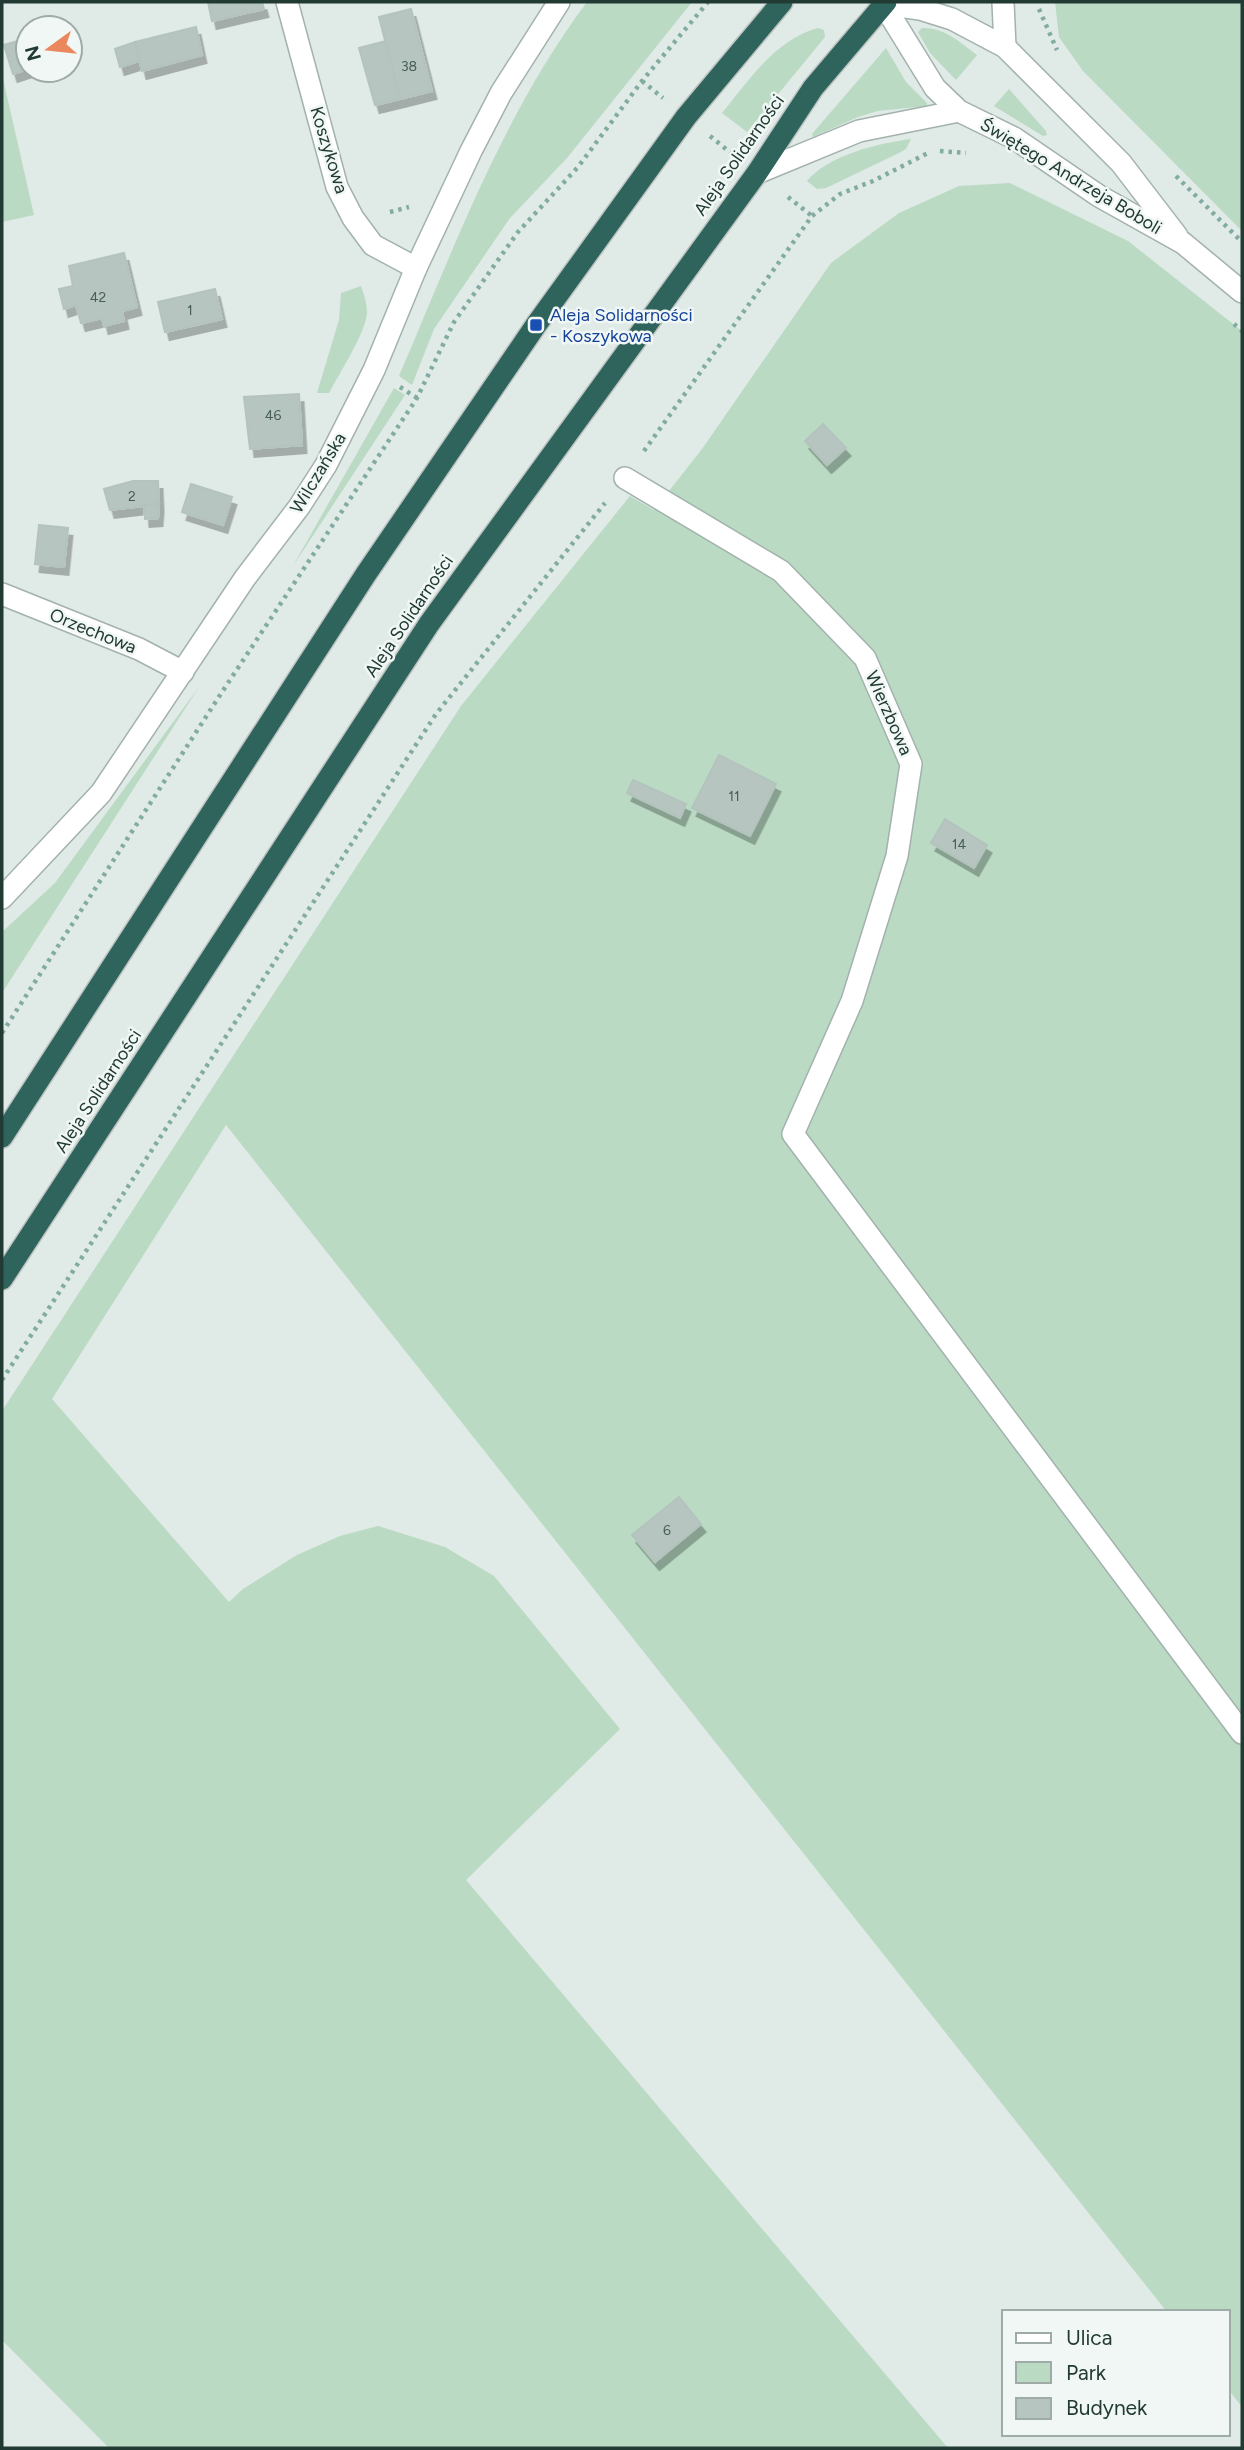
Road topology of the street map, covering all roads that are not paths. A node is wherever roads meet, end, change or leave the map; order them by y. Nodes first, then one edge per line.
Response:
1 (287, 2) edge
2 (559, 2) edge
3 (782, 2) edge
4 (1003, 2) edge
5 (884, 3) edge
6 (1005, 47) junction
7 (958, 111) junction
8 (757, 173) junction
9 (1183, 243) junction
10 (416, 268) junction
11 (1242, 292) edge
12 (625, 478) road end
13 (2, 594) edge
14 (183, 672) junction
15 (2, 898) edge
16 (2, 1137) edge
17 (2, 1279) edge
18 (1242, 1733) edge

1 - 10 street, Koszykowa
2 - 10 street, WiIczańska
3 - 16 highway
4 - 6 street
5 - 6 street, Świętego Andrzeja Boboli
5 - 7 street, Świętego Andrzeja Boboli
5 - 8 highway, Aleja Solidarności
6 - 9 street, Świętego Andrzeja Boboli
7 - 8 street, Świętego Andrzeja Boboli
7 - 9 street, Świętego Andrzeja Boboli
8 - 17 highway, Aleja Solidarności
9 - 11 street, Świętego Andrzeja Boboli
10 - 14 street, WiIczańska
12 - 18 street, Wierzbowa
13 - 14 street, Orzechowa
14 - 15 street, WiIczańska

